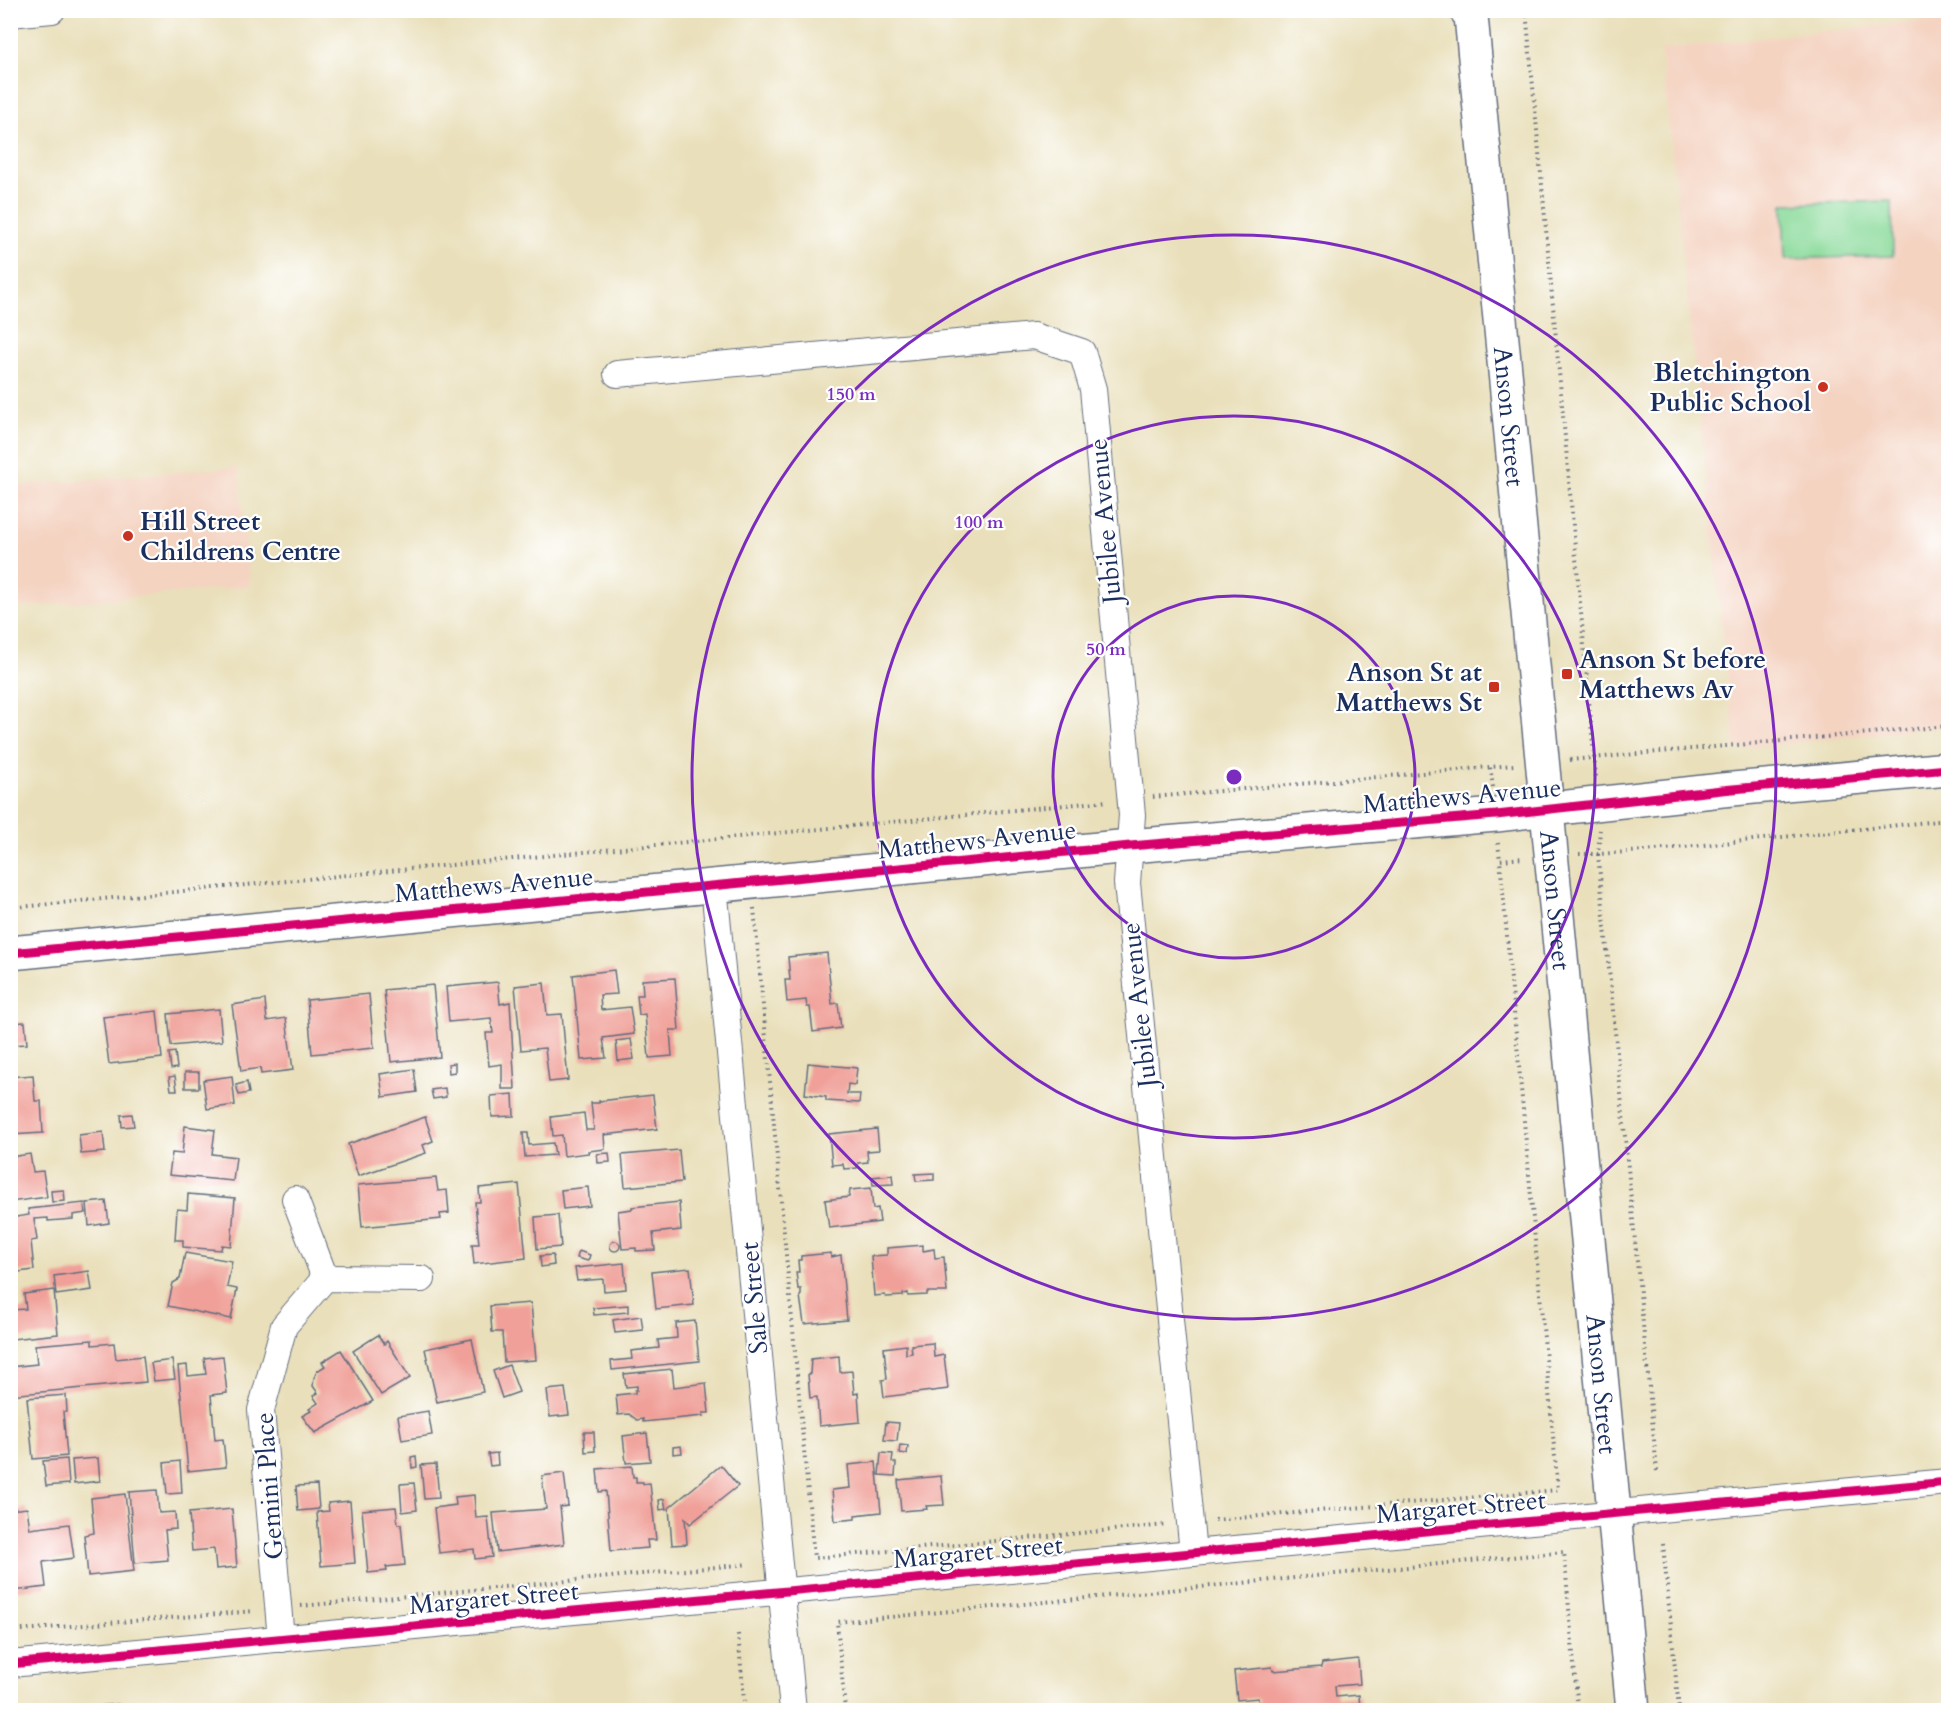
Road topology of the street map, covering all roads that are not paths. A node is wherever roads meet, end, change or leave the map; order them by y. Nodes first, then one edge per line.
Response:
1 (52, 10) edge
2 (1470, 12) edge
3 (10, 14) edge
4 (617, 374) dead end
5 (1948, 769) edge
6 (1547, 810) junction
7 (1130, 846) junction
8 (714, 886) junction
9 (10, 952) edge
10 (295, 1199) dead end
11 (325, 1278) junction
12 (422, 1278) dead end
13 (1948, 1482) edge
14 (1614, 1513) junction
15 (1193, 1553) junction
16 (782, 1592) junction
17 (281, 1639) junction
18 (10, 1664) edge
19 (793, 1710) edge
20 (1632, 1710) edge

1 - 3 street
2 - 6 street, Anson Street
4 - 7 street, Jubilee Avenue
5 - 6 street, Matthews Avenue
6 - 7 street, Matthews Avenue
6 - 14 street, Anson Street
7 - 8 street, Matthews Avenue
7 - 15 street, Jubilee Avenue
8 - 9 street, Matthews Avenue
8 - 16 street, Sale Street
10 - 11 street
11 - 12 street
11 - 17 street, Gemini Place
13 - 14 street, Margaret Street
14 - 15 street, Margaret Street
14 - 20 street, Anson Street
15 - 16 street, Margaret Street
16 - 17 street, Margaret Street
16 - 19 street, Sale Street
17 - 18 street, Margaret Street

